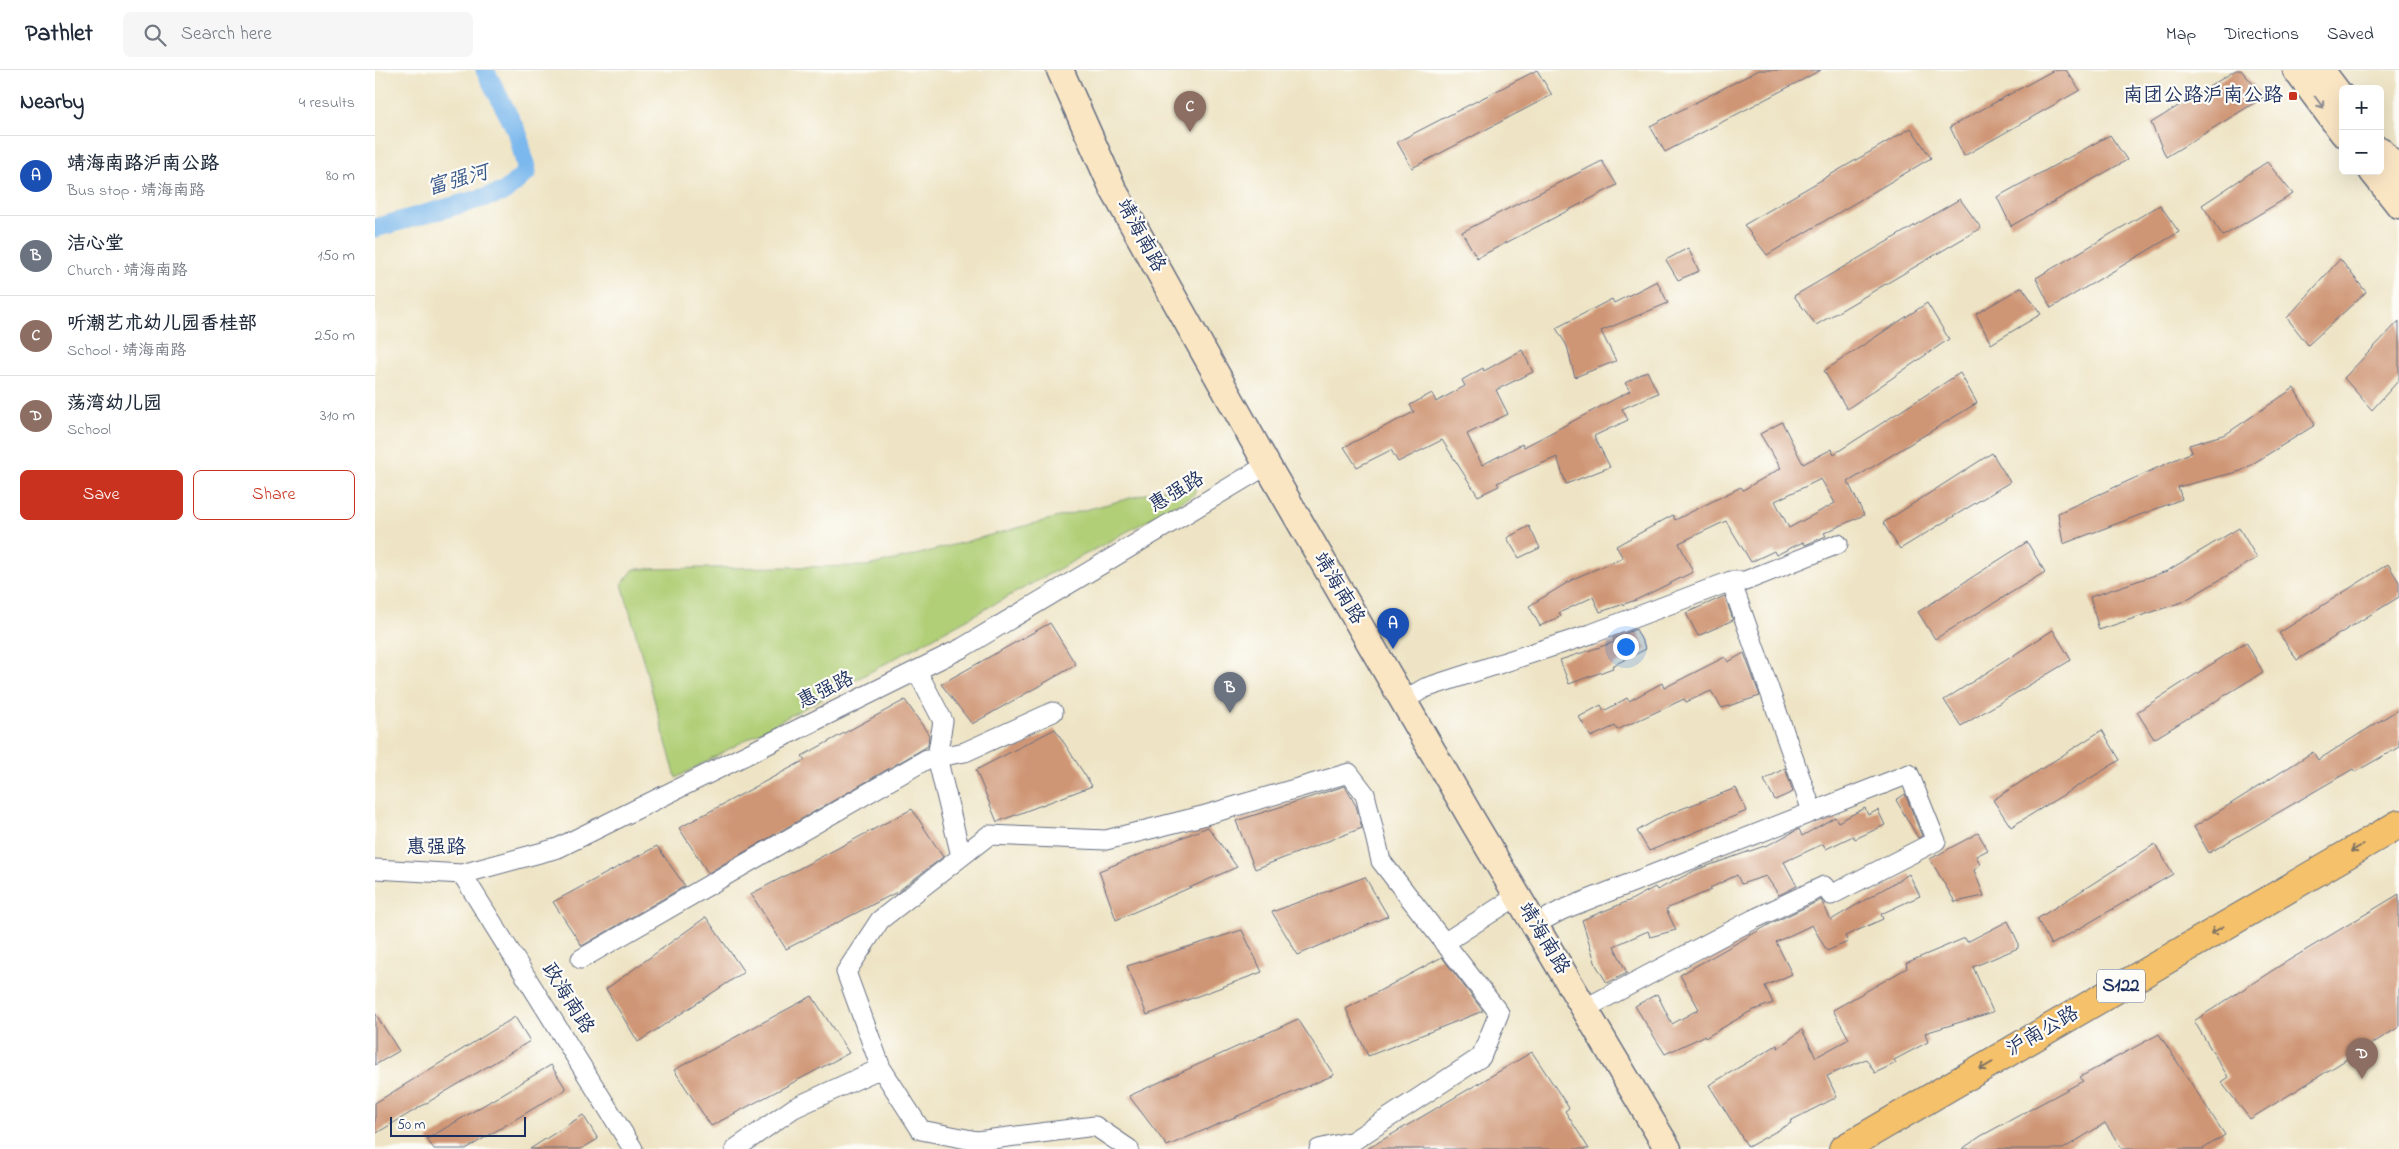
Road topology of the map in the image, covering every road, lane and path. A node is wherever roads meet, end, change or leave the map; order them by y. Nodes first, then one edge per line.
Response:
1 (1060, 70) edge
2 (2296, 70) edge
3 (2321, 70) edge
4 (2339, 94) edge
5 (2340, 130) edge
6 (2384, 155) edge
7 (2399, 172) edge
8 (2374, 175) edge
9 (2399, 205) edge
10 (1261, 455) junction
11 (1838, 544) dead end
12 (1731, 581) junction
13 (917, 671) junction
14 (1404, 700) junction
15 (1053, 712) dead end
16 (937, 757) junction
17 (1812, 811) junction
18 (2399, 824) edge
19 (2399, 845) edge
20 (961, 856) junction
21 (375, 869) edge
22 (462, 874) junction
23 (1517, 896) junction
24 (1534, 925) junction
25 (1444, 943) junction
26 (581, 959) dead end
27 (1584, 1009) junction
28 (881, 1068) junction
29 (633, 1149) edge
30 (735, 1149) edge
31 (1129, 1149) edge
32 (1319, 1149) edge
33 (1668, 1149) edge
34 (1843, 1149) edge
35 (1879, 1149) edge

1 - 10 street, 靖海南路
2 -> 5 street
3 - 4 street
6 - 7 street
8 - 9 street
10 - 13 street, 惠强路
10 - 14 street, 靖海南路
11 - 12 street
12 - 14 street
12 - 17 street
13 - 16 street
13 - 22 street, 惠强路
14 - 23 street, 靖海南路
15 - 16 street
16 - 20 street
16 - 26 street
17 - 24 street
17 - 27 street
18 -> 34 main road, 沪南公路 / S122
19 - 35 main road, 沪南公路 / S122
20 - 25 street
20 - 28 street
21 - 22 street, 惠强路
22 - 29 street, 政海南路
23 - 24 street, 靖海南路
23 - 25 street
24 - 27 street, 靖海南路
25 - 32 street
27 - 33 street, 靖海南路
28 - 30 street
28 - 31 street

